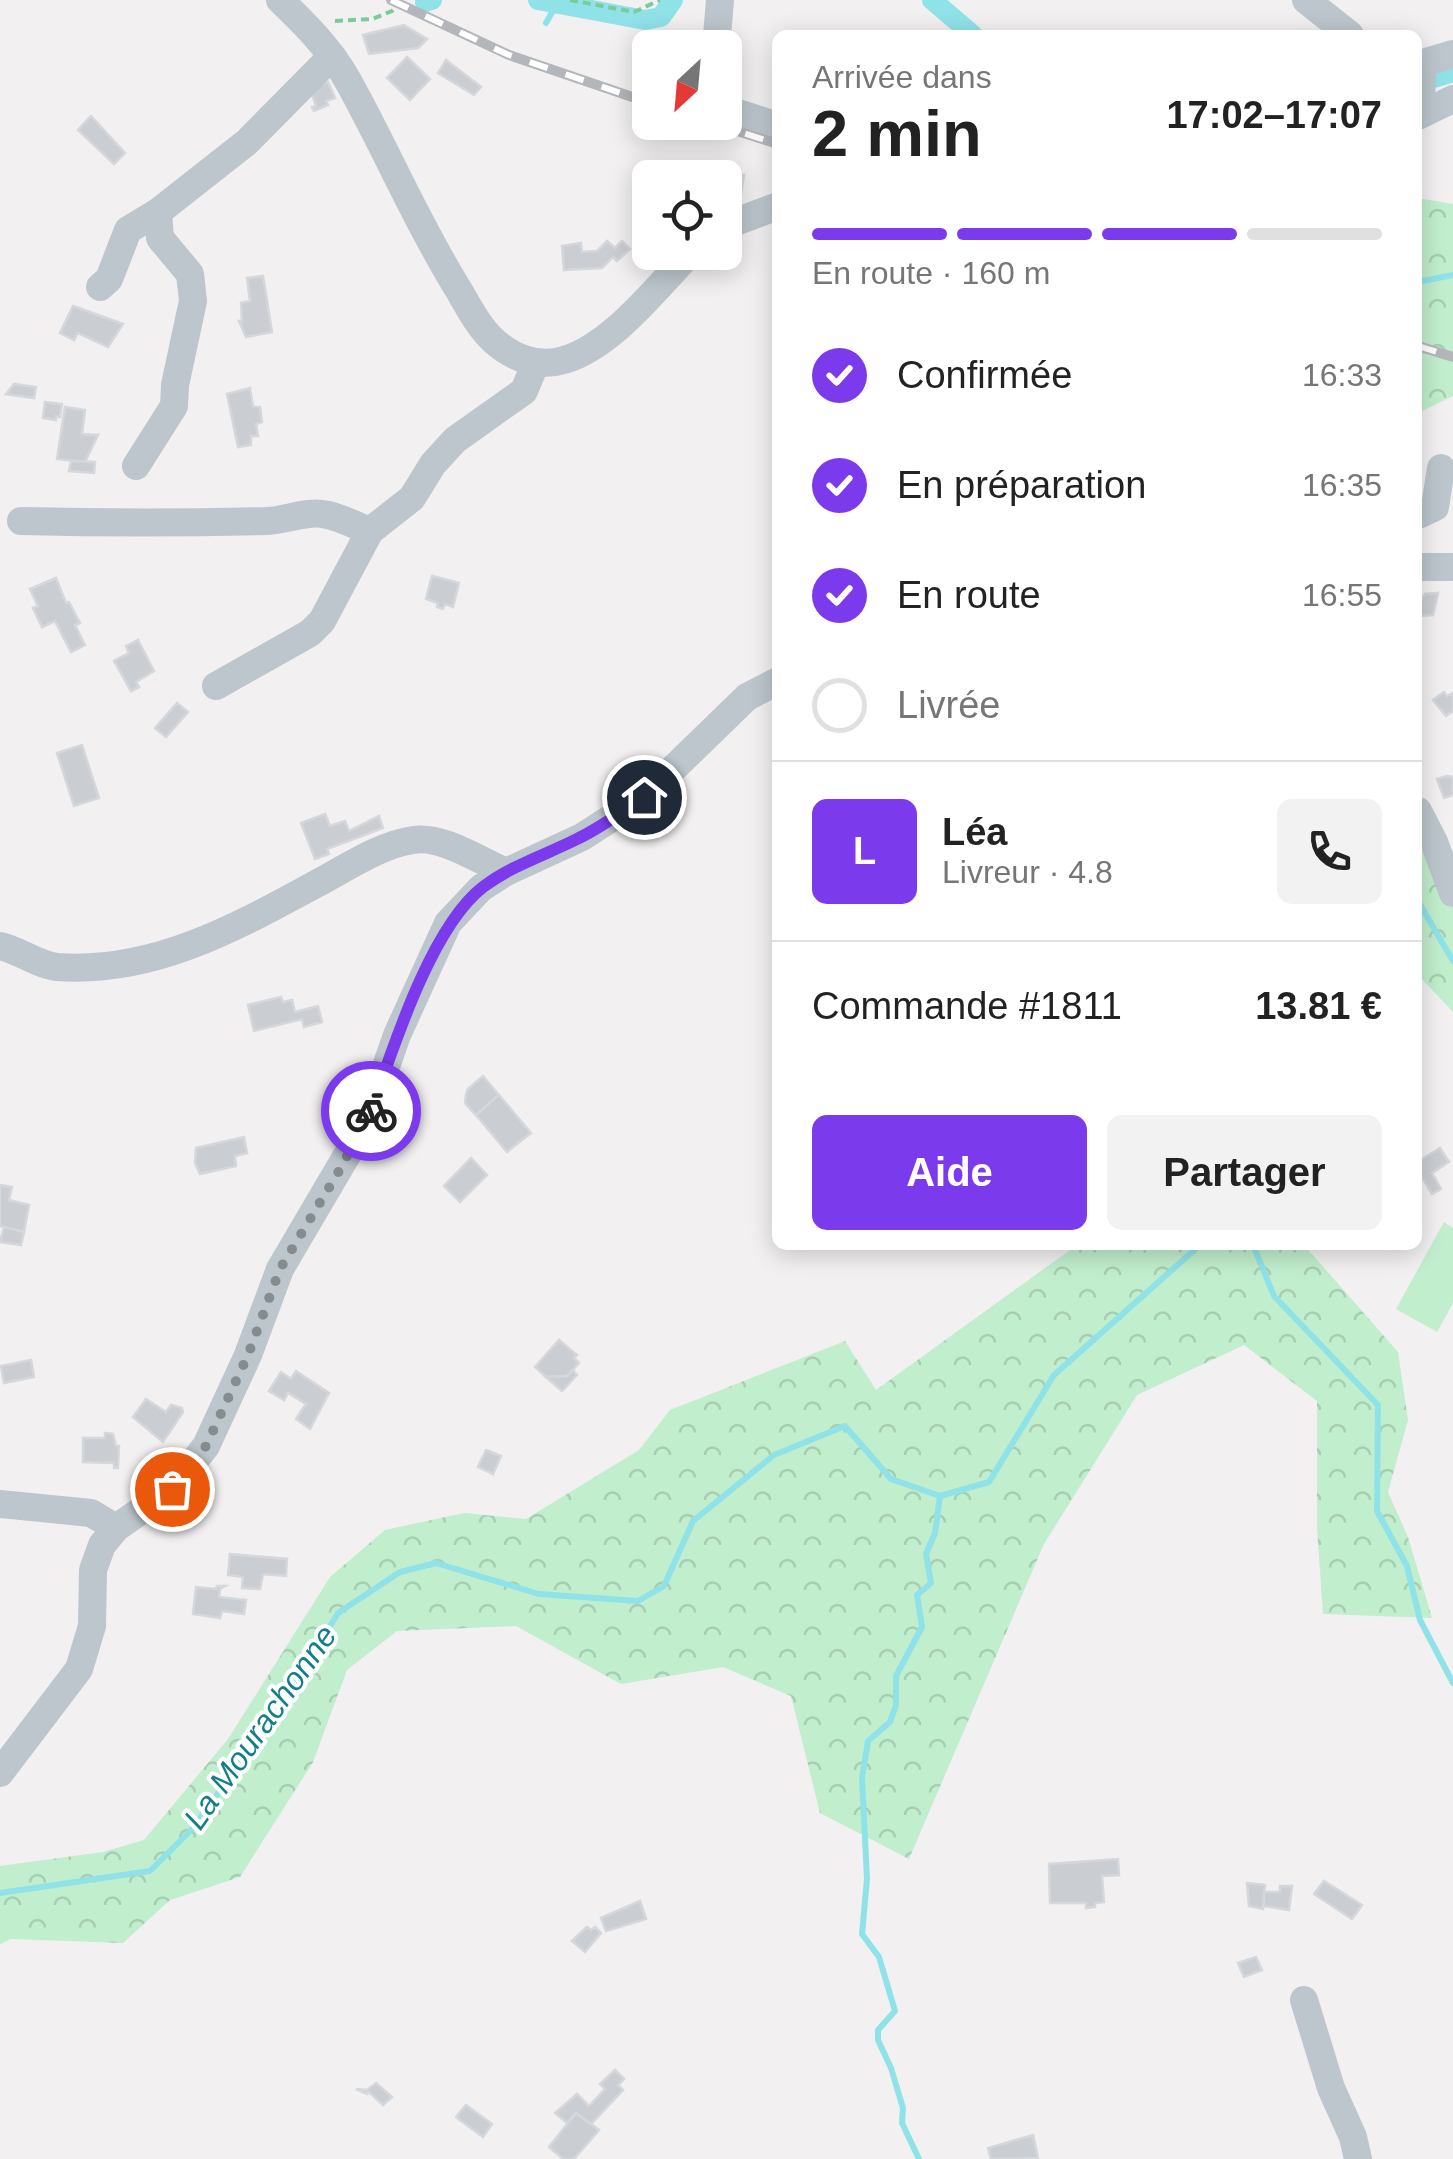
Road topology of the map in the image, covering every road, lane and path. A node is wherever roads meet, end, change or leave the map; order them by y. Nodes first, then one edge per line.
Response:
1 (280, 0) edge
2 (404, 0) edge
3 (570, 0) edge
4 (660, 0) edge
5 (720, 0) edge
6 (1306, 0) edge
7 (328, 22) dead end
8 (718, 30) edge
9 (1344, 30) edge
10 (1453, 54) edge
11 (332, 56) junction
12 (1422, 86) edge
13 (1422, 87) edge
14 (1453, 99) edge
15 (742, 114) edge
16 (772, 124) edge
17 (772, 208) edge
18 (158, 212) junction
19 (742, 220) edge
20 (674, 270) edge
21 (100, 287) dead end
22 (536, 362) junction
23 (136, 466) dead end
24 (1437, 467) edge
25 (1422, 513) edge
26 (21, 521) dead end
27 (370, 532) junction
28 (1422, 567) edge
29 (1453, 567) edge
30 (772, 684) edge
31 (216, 686) dead end
32 (1422, 815) edge
33 (1444, 837) edge
34 (506, 872) junction
35 (1453, 893) edge
36 (0, 946) edge
37 (0, 1504) edge
38 (116, 1528) junction
39 (0, 1772) edge
40 (1304, 2000) dead end
41 (1358, 2159) edge

1 - 11 street
2 - 7 path
3 - 4 path
5 - 8 street
6 - 9 street
10 - 12 street
11 - 18 street
11 - 22 street
13 - 14 street
15 - 16 street
17 - 19 street
18 - 21 street
18 - 23 street
20 - 22 street
22 - 27 street
24 - 25 street
26 - 27 street
27 - 31 street
28 - 29 street
30 - 34 street
32 - 33 street
33 - 35 street
34 - 36 street
34 - 38 street
37 - 38 street
38 - 39 street
40 - 41 street

